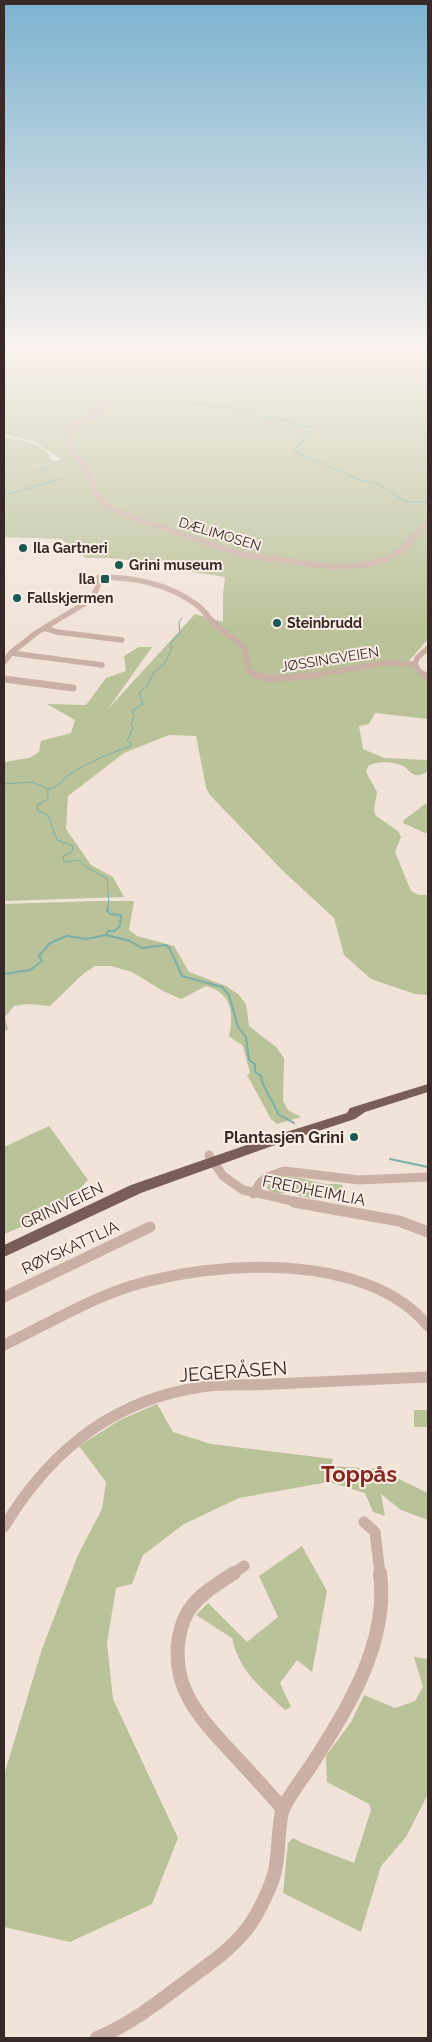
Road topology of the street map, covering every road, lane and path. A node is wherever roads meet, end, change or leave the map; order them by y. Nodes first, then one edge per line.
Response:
1 (70, 440) edge
2 (428, 522) edge
3 (44, 628) junction
4 (122, 640) dead end
5 (428, 648) edge
6 (11, 652) junction
7 (4, 662) edge
8 (415, 664) junction
9 (102, 665) dead end
10 (428, 678) edge
11 (4, 679) edge
12 (73, 688) dead end
13 (428, 1088) edge
14 (211, 1158) junction
15 (428, 1176) edge
16 (253, 1194) junction
17 (150, 1227) dead end
18 (428, 1232) edge
19 (4, 1251) edge
20 (4, 1296) edge
21 (428, 1326) edge
22 (4, 1345) edge
23 (428, 1377) edge
24 (364, 1522) dead end
25 (4, 1527) edge
26 (244, 1566) dead end
27 (283, 1809) junction
28 (97, 2038) edge

1 - 2 street, DÆLIMOSEN
3 - 4 street
3 - 6 street, JØSSINGVEIEN
3 - 8 street, JØSSINGVEIEN
5 - 8 street
6 - 7 street, JØSSINGVEIEN
6 - 9 street
8 - 10 street
11 - 12 street
13 - 14 main road, GRINIVEIEN
14 - 16 street, FREDHEIMLIA
14 - 19 main road, GRINIVEIEN
15 - 16 street
16 - 18 street, FREDHEIMLIA
17 - 20 street, RØYSKATTLIA
21 - 22 street
23 - 25 street, JEGERÅSEN
24 - 27 street
26 - 27 street
27 - 28 street

